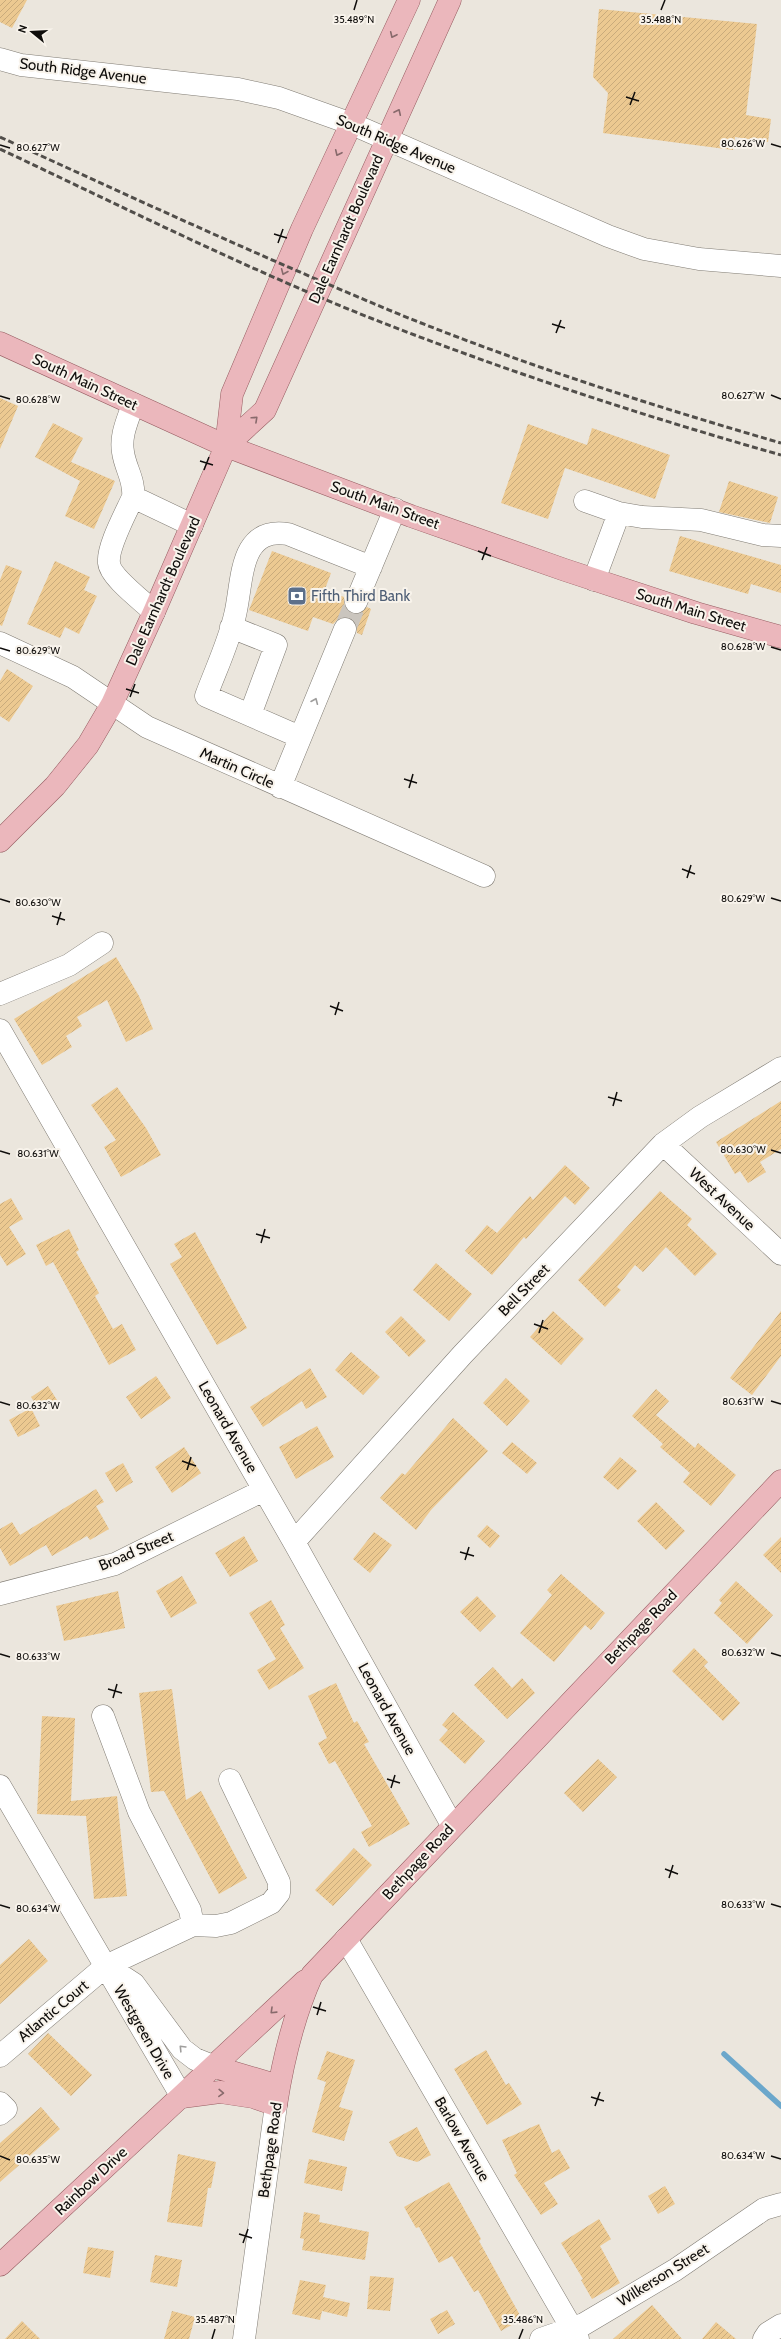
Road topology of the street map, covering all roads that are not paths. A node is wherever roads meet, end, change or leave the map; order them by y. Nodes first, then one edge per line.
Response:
1 (409, 0) edge
2 (447, 4) edge
3 (0, 59) edge
4 (352, 124) junction
5 (386, 139) junction
6 (781, 266) edge
7 (0, 343) edge
8 (133, 404) junction
9 (226, 446) junction
10 (133, 497) junction
11 (585, 501) dead end
12 (395, 510) junction
13 (620, 513) junction
14 (192, 525) junction
15 (781, 536) edge
16 (371, 567) junction
17 (594, 580) junction
18 (356, 602) tunnel mouth
19 (154, 612) junction
20 (231, 627) junction
21 (345, 629) tunnel mouth
22 (781, 637) edge
23 (0, 643) edge
24 (112, 704) junction
25 (250, 715) junction
26 (300, 737) junction
27 (280, 787) junction
28 (0, 841) edge
29 (484, 876) dead end
30 (102, 943) dead end
31 (0, 994) edge
32 (0, 1030) edge
33 (781, 1068) edge
34 (664, 1144) junction
35 (781, 1254) edge
36 (781, 1481) edge
37 (264, 1490) junction
38 (294, 1542) junction
39 (0, 1594) edge
40 (103, 1716) dead end
41 (230, 1780) dead end
42 (0, 1786) edge
43 (7, 1814) edge
44 (452, 1825) junction
45 (193, 1925) junction
46 (346, 1938) junction
47 (106, 1966) junction
48 (312, 1975) junction
49 (0, 2056) edge
50 (215, 2067) junction
51 (278, 2096) junction
52 (182, 2097) junction
53 (0, 2103) edge
54 (0, 2114) edge
55 (781, 2204) edge
56 (0, 2265) edge
57 (781, 2325) edge
58 (574, 2334) edge
59 (244, 2339) edge
60 (541, 2339) edge
61 (764, 2339) edge

1 -> 4 main road, Dale Earnhardt Boulevard
5 -> 2 main road, Dale Earnhardt Boulevard
3 - 4 street, South Ridge Avenue
4 - 5 street, South Ridge Avenue
4 -> 9 main road, Dale Earnhardt Boulevard
5 - 6 street, South Ridge Avenue
9 -> 5 main road, Dale Earnhardt Boulevard
7 - 8 main road, South Main Street
8 - 9 main road, South Main Street
8 - 10 street
9 - 12 main road, South Main Street
9 - 14 main road, Dale Earnhardt Boulevard
10 - 14 street
10 - 19 street
11 - 13 street
12 - 16 street
12 - 17 main road, South Main Street
13 - 15 street
13 - 17 street
14 - 19 main road, Dale Earnhardt Boulevard
16 - 18 street
16 - 20 street
17 - 22 main road, South Main Street
19 - 24 main road, Dale Earnhardt Boulevard
20 - 25 street
20 - 25 street
26 -> 21 street
23 - 24 street, Martin Circle
24 - 27 street, Martin Circle
24 - 28 main road, Dale Earnhardt Boulevard
25 - 26 street
26 - 27 street
27 - 29 street, Martin Circle
30 - 31 street
32 - 37 street, Leonard Avenue
33 - 34 street, Bell Street
34 - 35 street, West Avenue
34 - 38 street, Bell Street
36 - 44 main road, Bethpage Road
37 - 38 street, Leonard Avenue
37 - 39 street, Broad Street
38 - 44 street, Leonard Avenue
40 - 45 street
41 - 45 street
42 - 43 street, Westgreen Drive
43 - 47 street, Westgreen Drive
44 - 46 main road, Bethpage Road
45 - 47 street, Atlantic Court
46 - 48 main road, Bethpage Road
46 - 58 street, Barlow Avenue
47 - 49 street, Atlantic Court
50 -> 47 street, Westgreen Drive
47 - 52 street, Westgreen Drive
48 -> 50 main road, Rainbow Drive
48 - 51 main road, Bethpage Road
50 - 51 main road
50 - 52 main road, Rainbow Drive
52 -> 51 main road
51 - 59 street, Bethpage Road
52 - 56 main road, Rainbow Drive
53 - 54 street
55 - 58 street, Wilkerson Street
57 - 61 street
58 - 60 street, Wilkerson Street

